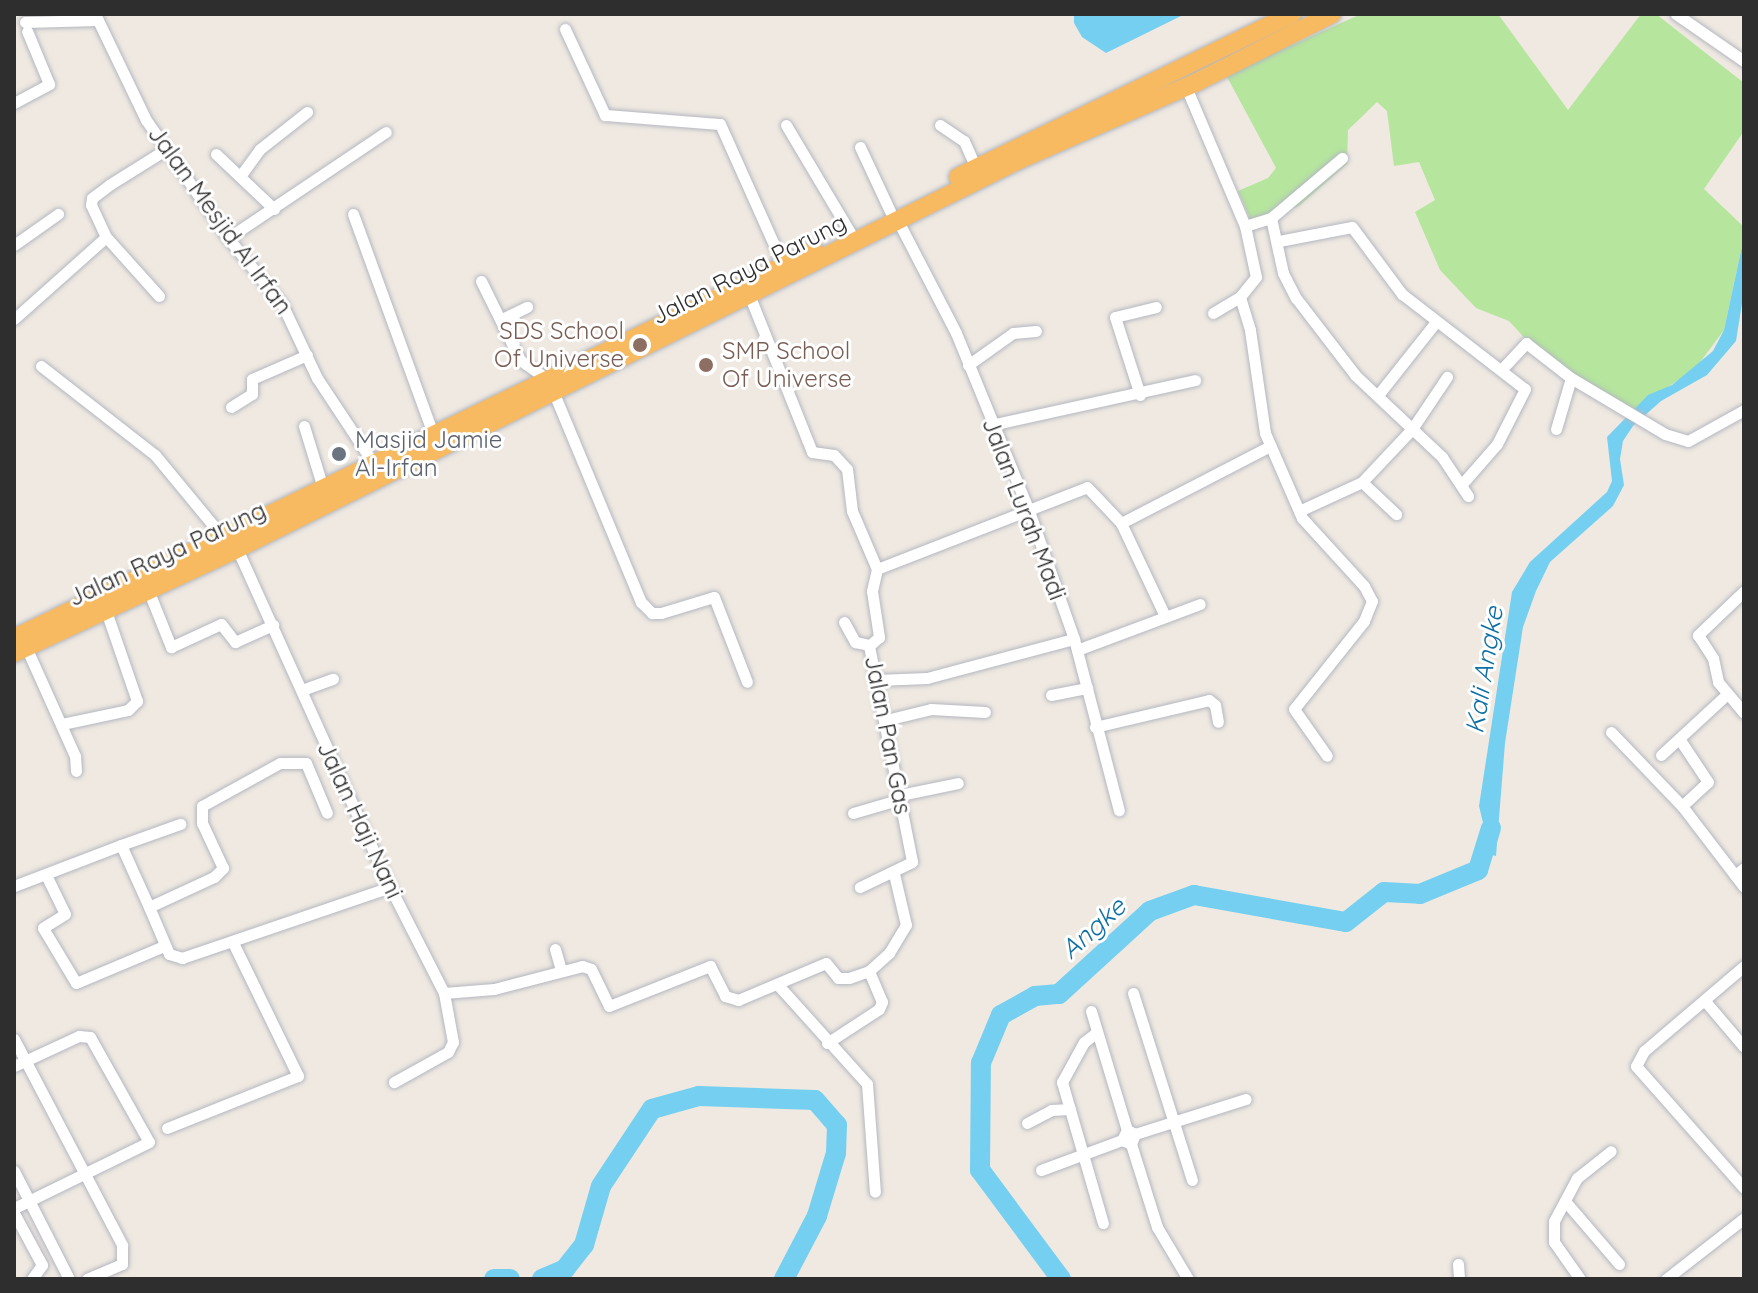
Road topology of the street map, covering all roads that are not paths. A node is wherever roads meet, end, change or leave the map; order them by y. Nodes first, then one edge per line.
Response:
1 (1292, 14) edge
2 (1332, 14) edge
3 (1676, 14) edge
4 (97, 17) edge
5 (26, 22) edge
6 (565, 29) dead end
7 (14, 37) edge
8 (1744, 61) edge
9 (1186, 87) junction
10 (14, 103) edge
11 (307, 112) dead end
12 (786, 125) dead end
13 (940, 125) dead end
14 (386, 132) dead end
15 (860, 147) dead end
16 (165, 150) junction
17 (216, 154) dead end
18 (1014, 155) junction
19 (1342, 158) dead end
20 (976, 168) junction
21 (241, 175) junction
22 (274, 209) junction
23 (58, 214) dead end
24 (353, 214) dead end
25 (894, 216) junction
26 (1271, 218) junction
27 (1245, 226) junction
28 (851, 234) junction
29 (106, 237) junction
30 (228, 238) junction
31 (1279, 241) junction
32 (14, 245) edge
33 (783, 265) junction
34 (481, 281) dead end
35 (159, 296) dead end
36 (750, 297) junction
37 (1240, 297) junction
38 (527, 307) dead end
39 (1156, 307) dead end
40 (1213, 313) dead end
41 (14, 319) edge
42 (502, 319) junction
43 (1435, 323) junction
44 (1036, 331) dead end
45 (307, 355) junction
46 (968, 365) junction
47 (41, 366) dead end
48 (1501, 370) junction
49 (1447, 377) dead end
50 (1571, 378) junction
51 (1195, 380) dead end
52 (551, 386) junction
53 (1140, 395) junction
54 (1378, 395) junction
55 (231, 407) dead end
56 (1744, 410) edge
57 (991, 425) junction
58 (304, 426) dead end
59 (1412, 429) junction
60 (1556, 429) dead end
61 (434, 436) junction
62 (1270, 446) junction
63 (374, 464) junction
64 (1362, 482) junction
65 (1463, 483) junction
66 (323, 488) junction
67 (1468, 496) dead end
68 (1029, 511) junction
69 (1299, 511) junction
70 (1396, 514) dead end
71 (1121, 523) junction
72 (229, 539) junction
73 (1041, 549) junction
74 (1028, 553) dead end
75 (877, 569) junction
76 (145, 583) junction
77 (1744, 591) edge
78 (103, 602) junction
79 (1200, 604) dead end
80 (1165, 616) junction
81 (844, 622) dead end
82 (273, 625) junction
83 (1076, 644) junction
84 (869, 645) junction
85 (18, 646) edge
86 (333, 679) dead end
87 (877, 680) junction
88 (747, 682) dead end
89 (1087, 688) junction
90 (302, 690) junction
91 (1727, 694) junction
92 (1051, 695) dead end
93 (985, 712) dead end
94 (1744, 713) edge
95 (886, 720) junction
96 (1218, 722) dead end
97 (62, 724) junction
98 (1095, 727) junction
99 (1611, 732) dead end
100 (1680, 740) junction
101 (1661, 755) dead end
102 (1327, 756) dead end
103 (76, 771) dead end
104 (958, 783) dead end
105 (900, 797) junction
106 (1682, 806) junction
107 (1119, 810) dead end
108 (327, 813) dead end
109 (853, 813) dead end
110 (180, 824) dead end
111 (121, 845) junction
112 (1739, 872) edge
113 (894, 874) junction
114 (46, 875) junction
115 (14, 886) edge
116 (390, 887) junction
117 (860, 887) dead end
118 (1744, 887) edge
119 (149, 907) junction
120 (233, 943) junction
121 (164, 946) junction
122 (555, 949) dead end
123 (1744, 966) edge
124 (561, 970) junction
125 (869, 971) junction
126 (778, 985) junction
127 (444, 993) junction
128 (1133, 993) dead end
129 (1705, 1001) junction
130 (1091, 1011) dead end
131 (1097, 1032) junction
132 (14, 1039) edge
133 (827, 1043) junction
134 (1744, 1047) edge
135 (28, 1060) junction
136 (14, 1066) edge
137 (394, 1082) dead end
138 (1062, 1082) junction
139 (1246, 1099) dead end
140 (1070, 1109) junction
141 (1051, 1110) junction
142 (1176, 1119) junction
143 (1027, 1123) dead end
144 (167, 1128) dead end
145 (1129, 1137) junction
146 (1611, 1151) dead end
147 (1083, 1155) junction
148 (1041, 1170) dead end
149 (14, 1171) edge
150 (87, 1175) junction
151 (1192, 1180) dead end
152 (1744, 1188) edge
153 (875, 1192) dead end
154 (29, 1200) junction
155 (1565, 1201) junction
156 (14, 1210) edge
157 (1744, 1218) edge
158 (1103, 1223) dead end
159 (1458, 1264) dead end
160 (1619, 1264) dead end
161 (32, 1279) edge
162 (69, 1279) edge
163 (87, 1279) edge
164 (1188, 1279) edge
165 (1459, 1279) edge
166 (1580, 1279) edge
167 (1666, 1279) edge

1 - 18 highway, Jalan Raya Parung
2 - 9 highway, Jalan Raya Parung
3 - 8 street
4 - 5 street
4 - 16 street, Jalan Mesjid Al Irfan
5 - 7 street
5 - 10 street
6 - 33 street
9 - 18 highway, Jalan Raya Parung
9 - 27 street
11 - 21 street
12 - 28 street
13 - 20 street
14 - 22 street
15 - 25 street, Jalan Lurah Madi
16 - 29 street
16 - 30 street, Jalan Mesjid Al Irfan
17 - 21 street
18 - 20 highway, Jalan Raya Parung
18 - 25 highway, Jalan Raya Parung
19 - 26 street
20 - 25 highway, Jalan Raya Parung
21 - 22 street
22 - 30 street
23 - 32 street
24 - 61 street
25 - 28 highway, Jalan Raya Parung
25 - 36 highway, Jalan Raya Parung
25 - 46 street, Jalan Lurah Madi
26 - 27 street
26 - 31 street
27 - 37 street
28 - 33 highway, Jalan Raya Parung
29 - 35 street
29 - 41 street
30 - 45 street, Jalan Mesjid Al Irfan
31 - 43 street
31 - 54 street
33 - 52 highway, Jalan Raya Parung
34 - 42 street
36 - 52 highway, Jalan Raya Parung
36 - 75 street, Jalan Pan Gas
37 - 40 street
37 - 62 street
38 - 42 street
39 - 53 street
42 - 52 street
43 - 48 street
43 - 54 street
44 - 46 street
45 - 55 street
45 - 63 street, Jalan Mesjid Al Irfan
46 - 57 street, Jalan Lurah Madi
47 - 72 street, Jalan Haji Nani
48 - 50 street
48 - 65 street
49 - 59 street
50 - 56 street
50 - 60 street
51 - 53 street
52 - 61 highway, Jalan Raya Parung
52 - 72 highway, Jalan Raya Parung
52 - 88 street
53 - 57 street
54 - 59 street
57 - 68 street, Jalan Lurah Madi
58 - 66 street
59 - 64 street
59 - 65 street
61 - 63 highway, Jalan Raya Parung
62 - 69 street
62 - 71 street
63 - 66 highway, Jalan Raya Parung
64 - 69 street
64 - 70 street
65 - 67 street
66 - 72 highway, Jalan Raya Parung
68 - 71 street
68 - 73 street, Jalan Lurah Madi
68 - 75 street
69 - 102 street
71 - 80 street
72 - 76 highway, Jalan Raya Parung
72 - 82 street, Jalan Haji Nani
73 - 74 street
73 - 83 street, Jalan Lurah Madi
75 - 84 street, Jalan Pan Gas
76 - 78 highway, Jalan Raya Parung
76 - 82 street
77 - 91 street
78 - 85 highway, Jalan Raya Parung
78 - 97 street
79 - 80 street
80 - 83 street
81 - 84 street
82 - 90 street, Jalan Haji Nani
83 - 87 street
83 - 89 street, Jalan Lurah Madi
84 - 87 street, Jalan Pan Gas
85 - 97 street
86 - 90 street
87 - 95 street, Jalan Pan Gas
89 - 92 street
89 - 98 street, Jalan Lurah Madi
90 - 116 street, Jalan Haji Nani
91 - 94 street
91 - 100 street
93 - 95 street
95 - 105 street, Jalan Pan Gas
96 - 98 street
97 - 103 street
98 - 107 street, Jalan Lurah Madi
99 - 106 street
100 - 101 street
100 - 106 street
104 - 105 street
105 - 109 street
105 - 113 street, Jalan Pan Gas
106 - 112 street
108 - 119 street
110 - 111 street
111 - 114 street
111 - 119 street
112 - 118 street
113 - 117 street
113 - 125 street
114 - 115 street
114 - 121 street
116 - 120 street
116 - 127 street, Jalan Haji Nani
119 - 121 street
120 - 121 street
120 - 144 street
122 - 124 street
123 - 129 street
124 - 126 street
124 - 127 street
125 - 126 street
125 - 133 street
126 - 133 street
127 - 137 street, Jalan Haji Nani
128 - 142 street
129 - 134 street
129 - 152 street
130 - 131 street
131 - 138 street
131 - 145 street
132 - 135 street
133 - 153 street
135 - 136 street
135 - 150 street
135 - 150 street
138 - 140 street
138 - 141 street
139 - 142 street
140 - 141 street
140 - 147 street
141 - 143 street
142 - 145 street
142 - 151 street
145 - 147 street
145 - 164 street
146 - 155 street
147 - 148 street
147 - 158 street
149 - 154 street
150 - 154 street
150 - 163 street
154 - 156 street
154 - 162 street
155 - 160 street
155 - 166 street
156 - 161 street
157 - 167 street
159 - 165 street

